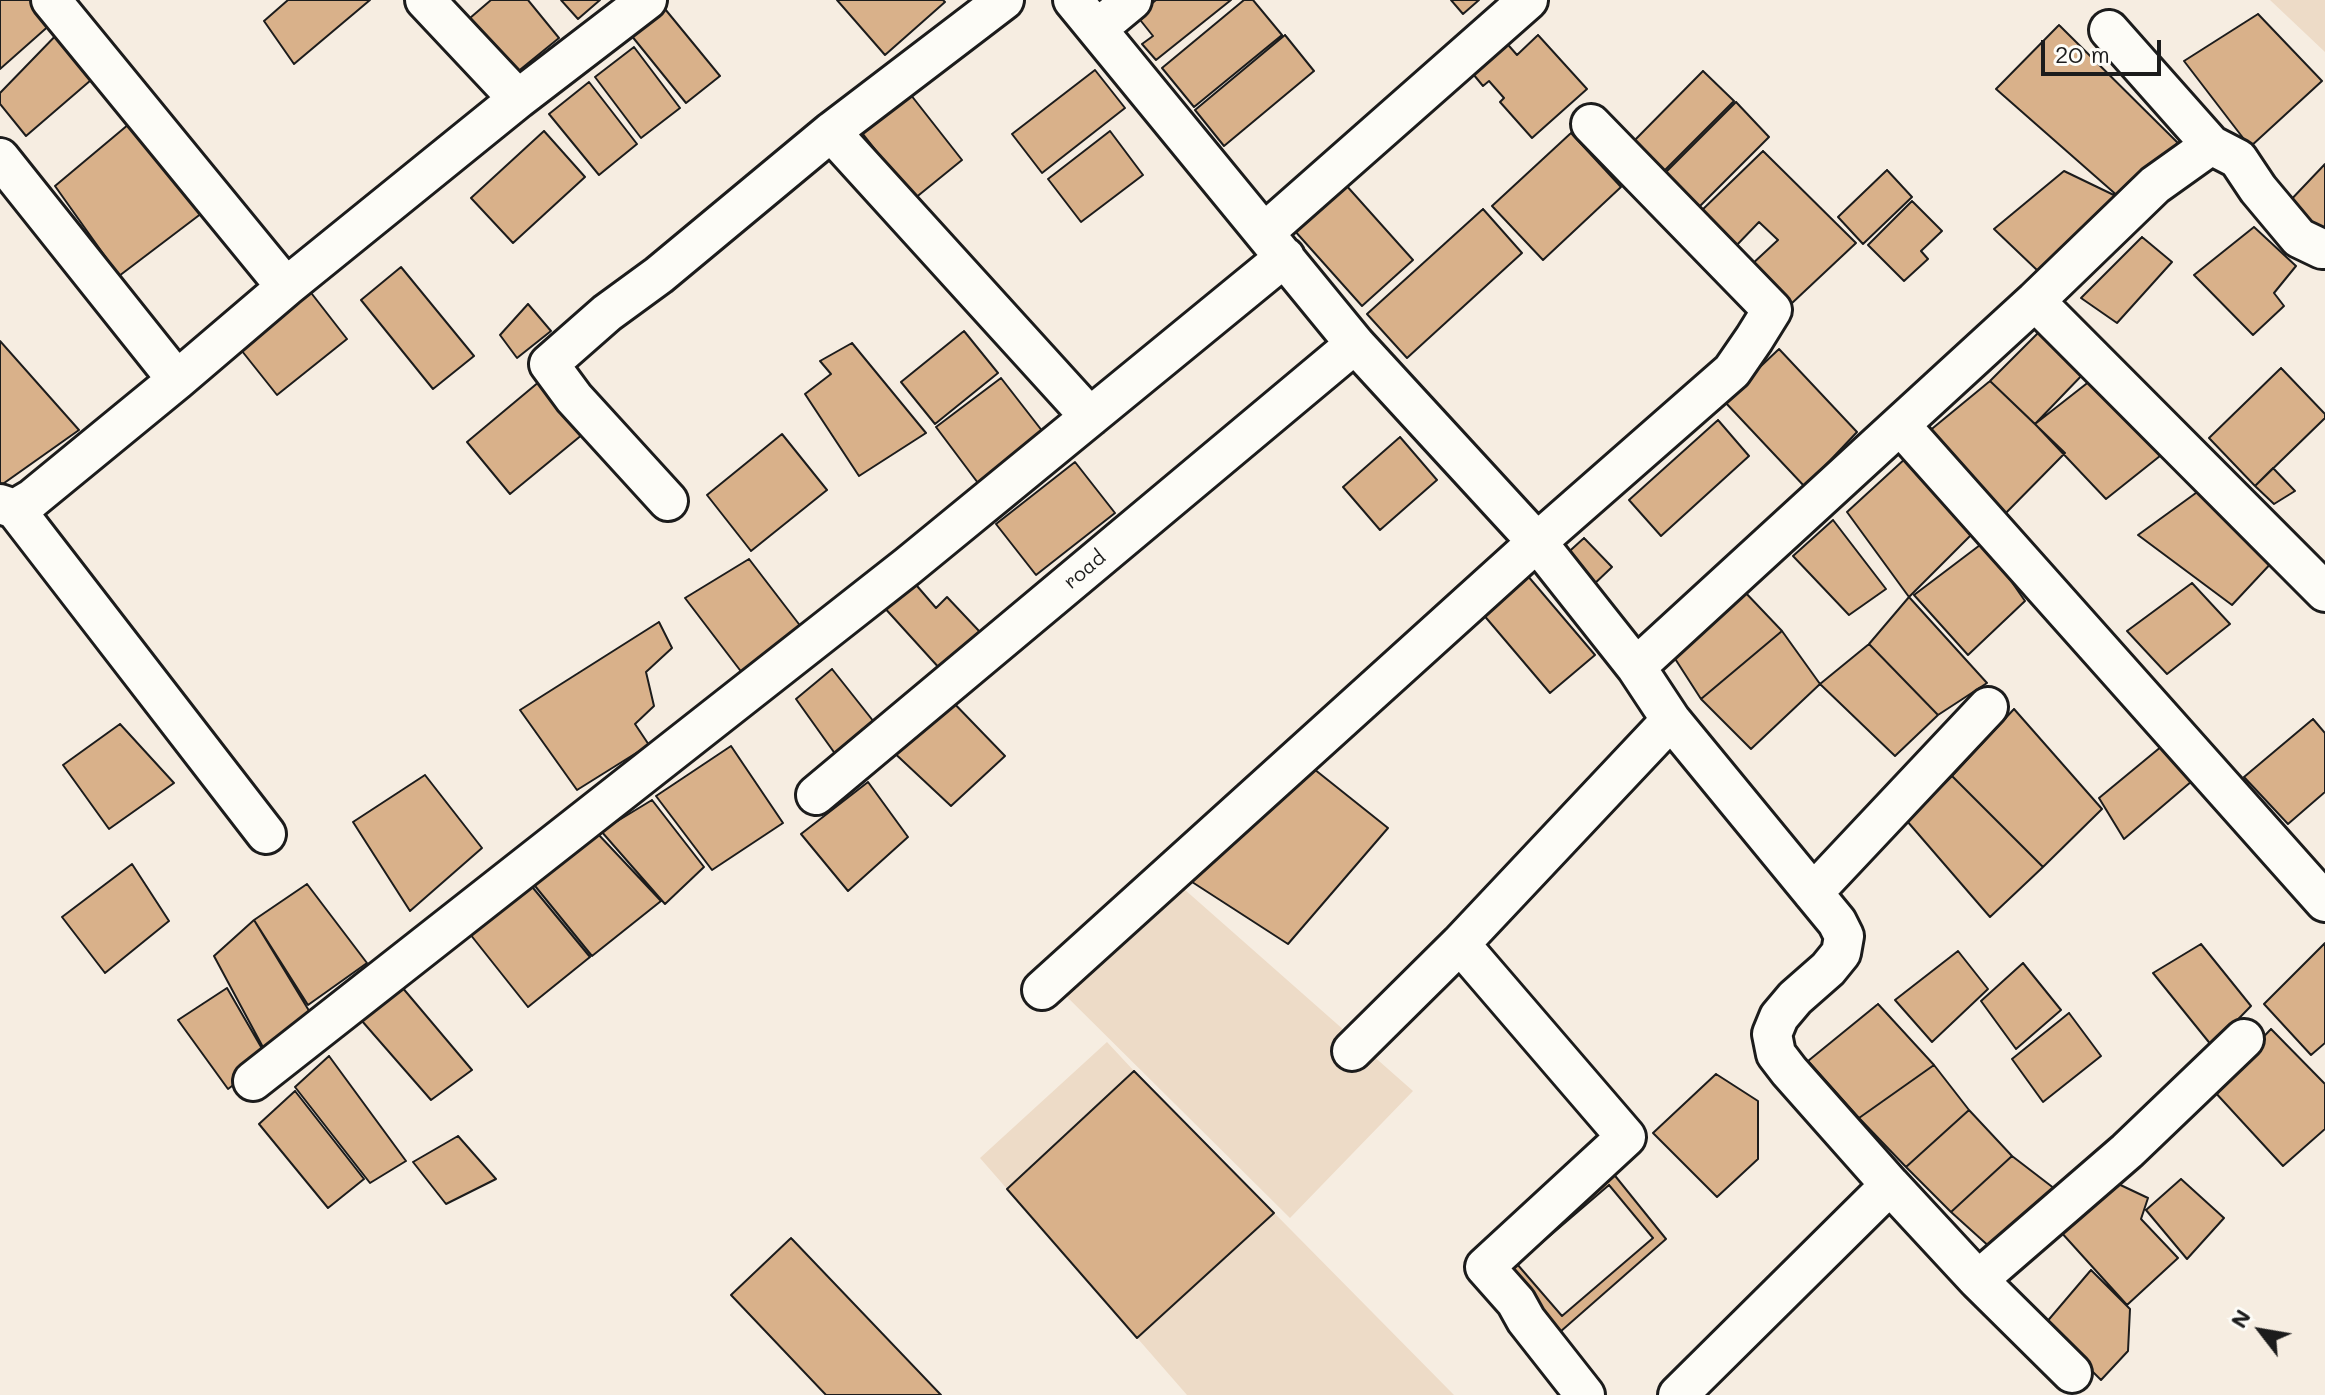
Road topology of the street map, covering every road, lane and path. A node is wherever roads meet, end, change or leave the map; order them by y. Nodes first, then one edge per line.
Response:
1 (51, 0) edge
2 (425, 0) edge
3 (647, 0) edge
4 (1004, 0) edge
5 (1073, 0) edge
6 (1132, 0) edge
7 (1528, 0) edge
8 (1097, 29) junction
9 (2109, 30) dead end
10 (518, 99) junction
11 (1591, 124) dead end
12 (831, 132) junction
13 (2211, 145) junction
14 (0, 158) edge
15 (1275, 244) junction
16 (2325, 249) edge
17 (286, 287) junction
18 (2035, 301) junction
19 (1355, 344) junction
20 (177, 380) junction
21 (1090, 417) junction
22 (1900, 425) junction
23 (668, 501) dead end
24 (8, 507) edge
25 (1537, 542) junction
26 (2325, 592) edge
27 (1636, 667) junction
28 (1988, 707) dead end
29 (1671, 720) junction
30 (816, 795) dead end
31 (266, 834) dead end
32 (1813, 893) junction
33 (2325, 902) edge
34 (1460, 944) junction
35 (1042, 990) dead end
36 (2244, 1039) dead end
37 (1352, 1051) dead end
38 (253, 1081) dead end
39 (1890, 1185) junction
40 (1978, 1280) junction
41 (2072, 1373) dead end
42 (1585, 1395) edge
43 (1678, 1395) edge

1 - 17 street
2 - 10 street
3 - 10 street
4 - 12 street
5 - 8 street
6 - 8 street
7 - 15 street
8 - 15 street
9 - 13 street
10 - 17 street
11 - 25 street
12 - 21 street
12 - 23 street
13 - 16 street
13 - 18 street
14 - 20 street
15 - 19 street
15 - 21 street
17 - 20 street
18 - 22 street
18 - 26 street
19 - 25 street
19 - 30 street, road
20 - 24 street
21 - 38 street
22 - 27 street
22 - 33 street
24 - 31 street
25 - 27 street
25 - 35 street
27 - 29 street
28 - 32 street
29 - 32 street
29 - 34 street
32 - 39 street
34 - 37 street
34 - 42 street
36 - 40 street
39 - 40 street
39 - 43 street
40 - 41 street

